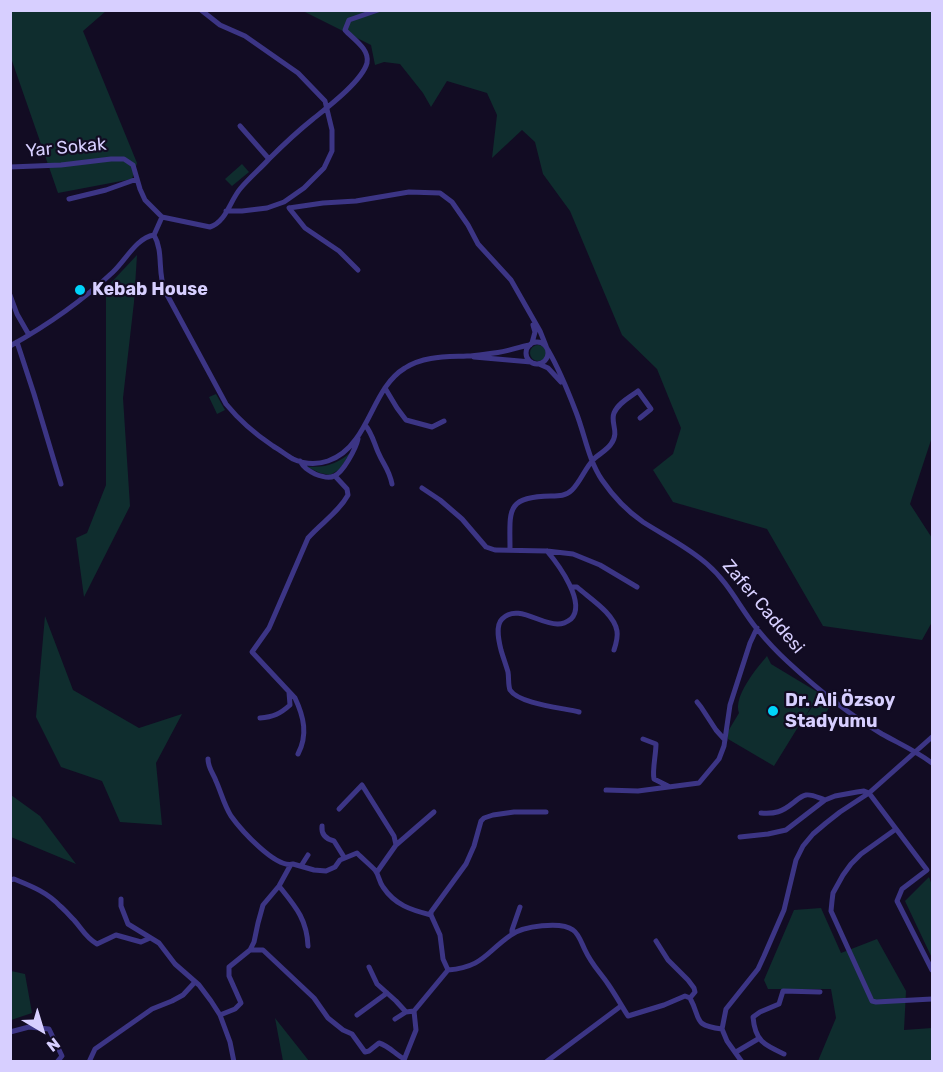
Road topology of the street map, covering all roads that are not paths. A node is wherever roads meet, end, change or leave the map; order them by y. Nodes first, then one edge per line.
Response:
1 (201, 10) edge
2 (378, 10) edge
3 (326, 109) junction
4 (240, 126) dead end
5 (269, 159) junction
6 (10, 167) edge
7 (137, 179) junction
8 (69, 199) dead end
9 (284, 202) junction
10 (289, 208) junction
11 (226, 211) junction
12 (162, 217) junction
13 (154, 236) junction
14 (358, 270) dead end
15 (10, 295) edge
16 (531, 318) junction
17 (29, 335) junction
18 (14, 344) edge
19 (531, 344) junction
20 (547, 348) junction
21 (470, 356) junction
22 (536, 363) junction
23 (564, 386) junction
24 (385, 388) junction
25 (640, 418) dead end
26 (444, 421) dead end
27 (365, 425) junction
28 (359, 435) junction
29 (592, 460) junction
30 (300, 461) junction
31 (335, 476) junction
32 (61, 484) dead end
33 (392, 484) dead end
34 (422, 488) dead end
35 (510, 550) junction
36 (547, 551) junction
37 (571, 586) junction
38 (637, 587) dead end
39 (757, 628) junction
40 (614, 650) dead end
41 (289, 692) junction
42 (697, 702) dead end
43 (579, 712) dead end
44 (260, 718) dead end
45 (933, 736) edge
46 (643, 739) dead end
47 (725, 740) junction
48 (916, 751) junction
49 (298, 754) dead end
50 (208, 759) dead end
51 (933, 763) edge
52 (670, 787) junction
53 (606, 790) dead end
54 (870, 793) junction
55 (825, 800) junction
56 (339, 809) dead end
57 (434, 812) dead end
58 (546, 812) dead end
59 (761, 813) dead end
60 (322, 826) dead end
61 (896, 829) junction
62 (740, 837) dead end
63 (396, 845) junction
64 (308, 855) dead end
65 (344, 857) junction
66 (290, 866) junction
67 (301, 866) junction
68 (377, 872) junction
69 (10, 880) edge
70 (279, 886) junction
71 (121, 899) dead end
72 (520, 907) dead end
73 (431, 915) junction
74 (512, 934) junction
75 (150, 938) junction
76 (656, 941) dead end
77 (308, 946) dead end
78 (250, 950) junction
79 (369, 967) dead end
80 (933, 970) edge
81 (446, 971) junction
82 (195, 982) junction
83 (820, 992) dead end
84 (387, 993) junction
85 (690, 998) junction
86 (933, 999) edge
87 (621, 1005) junction
88 (414, 1011) junction
89 (406, 1012) junction
90 (220, 1015) junction
91 (357, 1015) dead end
92 (395, 1019) dead end
93 (722, 1029) junction
94 (10, 1032) edge
95 (758, 1039) junction
96 (736, 1053) junction
97 (784, 1054) dead end
98 (404, 1060) edge
99 (57, 1062) edge
100 (89, 1062) edge
101 (234, 1062) edge
102 (546, 1062) edge
103 (742, 1062) edge

1 - 3 street
2 - 3 street
3 - 5 street
3 - 9 street
4 - 5 street
5 - 11 street
6 - 7 street, Yar Sokak
7 - 8 street
7 - 12 street, Yar Sokak
9 - 10 street
9 - 11 street
10 - 14 street
10 - 16 street, Zafer Caddesi
11 - 12 street
12 - 13 street
13 - 17 street
13 - 30 street
15 - 17 street
16 - 19 street
16 - 20 street, Zafer Caddesi
17 - 18 street
18 - 32 street
19 - 20 street
19 - 21 street
19 - 22 street
20 - 22 street
20 - 23 street, Zafer Caddesi
21 - 22 street
21 - 24 street
22 - 23 street, Zafer Caddesi
23 - 29 street, Zafer Caddesi
24 - 26 street
24 - 27 street
25 - 29 street
27 - 28 street
27 - 33 street
28 - 30 street
28 - 31 street
29 - 35 street
29 - 39 street, Zafer Caddesi
30 - 31 street
31 - 41 street
34 - 35 street
35 - 36 street
36 - 37 street
36 - 38 street
37 - 40 street
37 - 43 street
39 - 47 street
39 - 48 street, Zafer Caddesi
41 - 44 street
41 - 49 street
42 - 47 street
45 - 48 street
46 - 52 street
47 - 52 street
48 - 51 street, Zafer Caddesi
48 - 54 street
50 - 66 street
52 - 53 street
54 - 55 street
54 - 61 street
54 - 93 street
55 - 59 street
55 - 62 street
56 - 63 street
57 - 63 street
58 - 73 street
60 - 65 street
61 - 80 street
61 - 86 street
63 - 68 street
64 - 67 street
65 - 67 street
65 - 68 street
66 - 67 street
66 - 70 street
68 - 73 street
69 - 75 street
70 - 77 street
70 - 78 street
71 - 75 street
72 - 74 street
73 - 81 street
74 - 81 street
74 - 87 street
75 - 82 street
76 - 85 street
78 - 90 street
78 - 98 street
79 - 84 street
81 - 88 street
82 - 90 street
82 - 100 street
83 - 95 street
84 - 89 street
84 - 91 street
85 - 87 street
85 - 93 street
87 - 102 street
88 - 89 street
88 - 98 street
89 - 92 street
90 - 101 street
93 - 96 street
94 - 99 street
95 - 96 street
95 - 97 street
96 - 103 street

